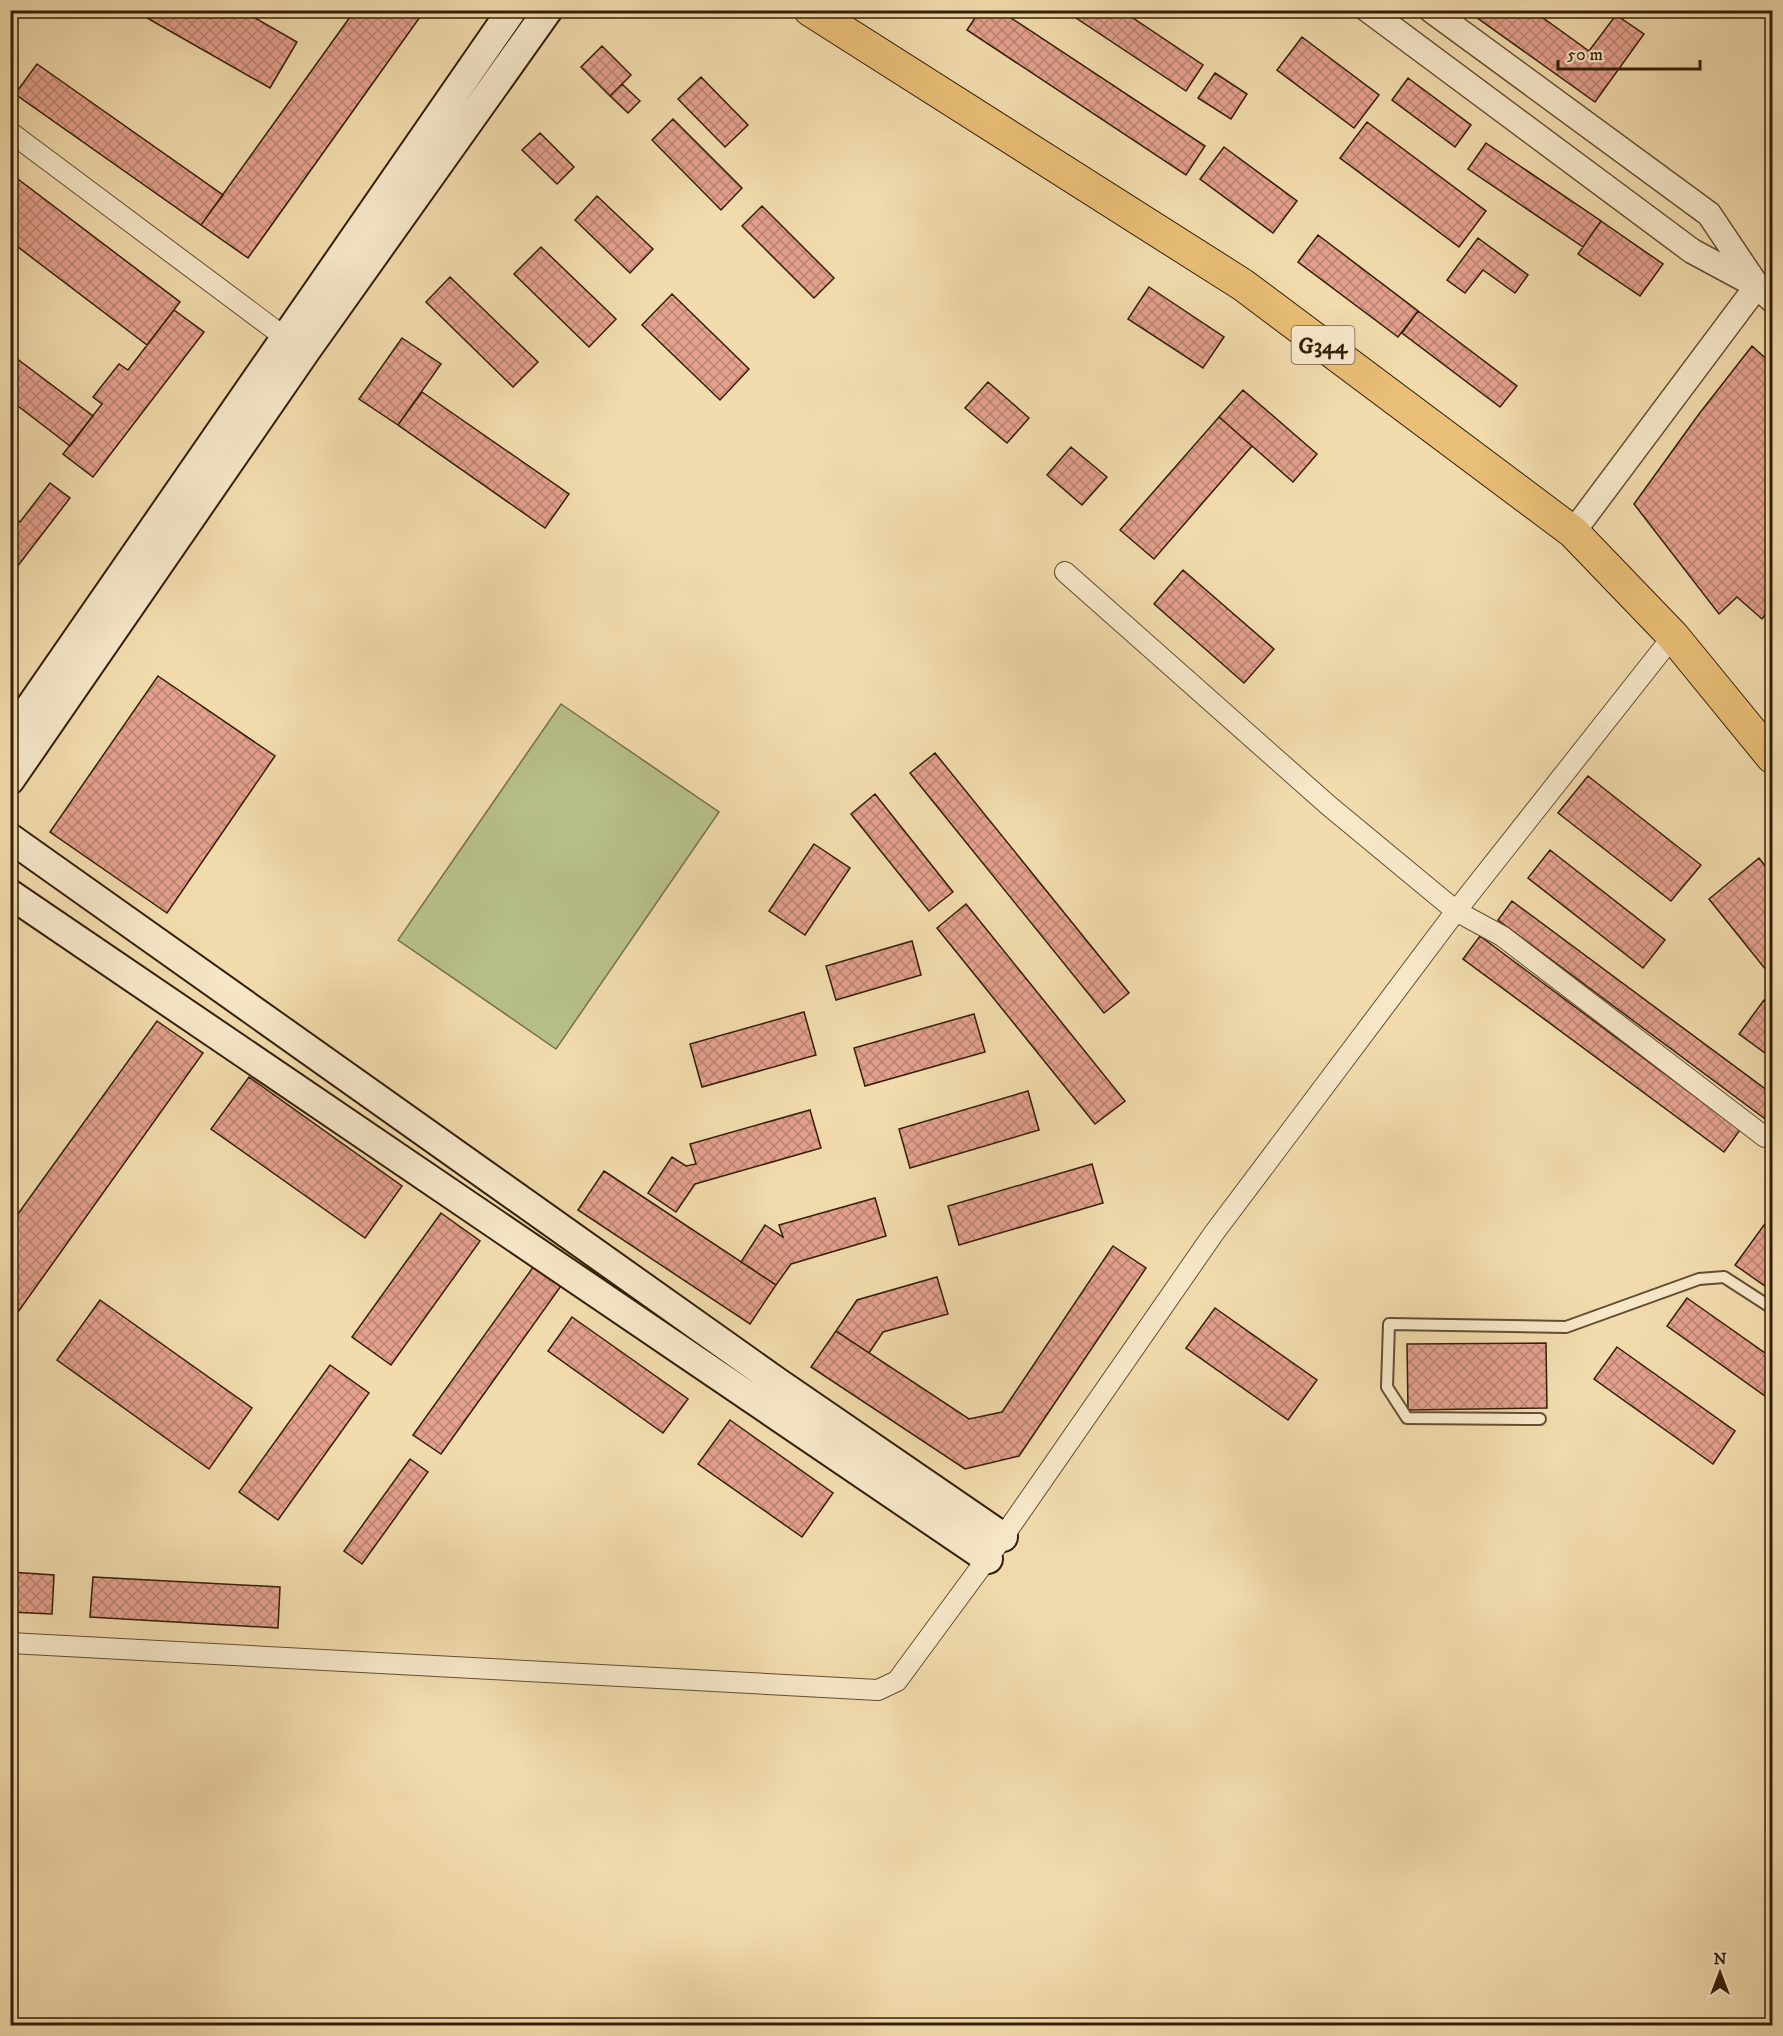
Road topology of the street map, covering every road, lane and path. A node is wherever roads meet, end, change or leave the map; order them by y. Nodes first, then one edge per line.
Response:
1 (512, 10) edge
2 (548, 10) edge
3 (810, 10) edge
4 (1368, 10) edge
5 (1431, 10) edge
6 (10, 132) edge
7 (1765, 293) edge
8 (295, 345) junction
9 (1573, 532) junction
10 (1065, 572) dead end
11 (1673, 636) junction
12 (10, 736) edge
13 (1773, 757) edge
14 (10, 780) edge
15 (10, 838) edge
16 (10, 894) edge
17 (1456, 911) junction
18 (1766, 1137) dead end
19 (1773, 1308) edge
20 (1540, 1419) dead end
21 (995, 1548) junction
22 (10, 1643) edge

1 - 8 main road
2 - 8 main road
3 - 9 main road, G344
4 - 7 street
5 - 7 street
6 - 8 street
7 - 9 street
8 - 12 main road
8 - 14 main road
9 - 11 main road, G344
10 - 17 street
11 - 13 main road, G344
11 - 17 street
15 - 21 main road
16 - 21 main road
17 - 18 street
17 - 21 street
19 - 20 lane
21 - 22 street

